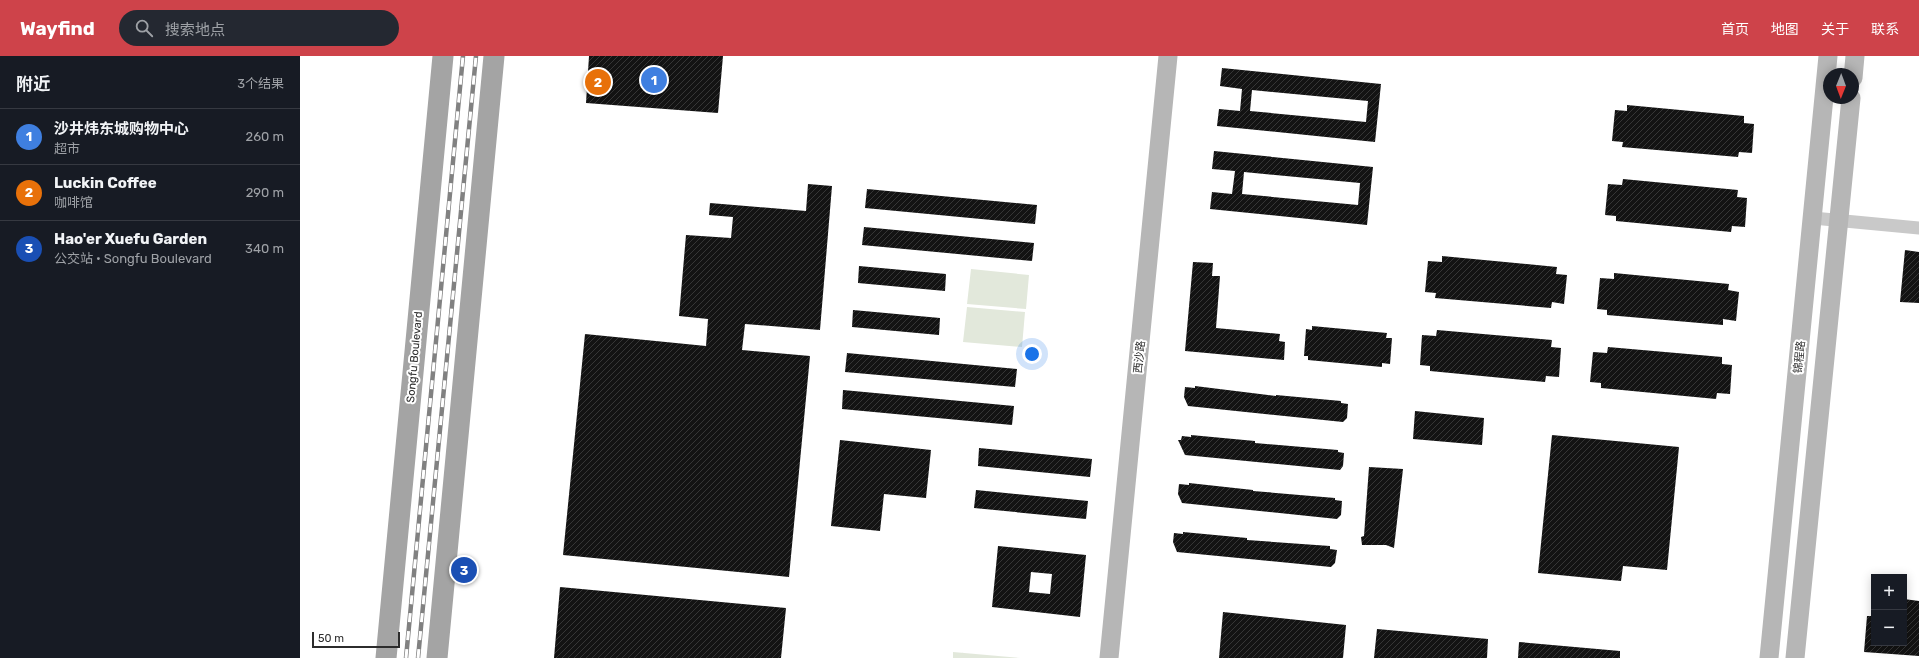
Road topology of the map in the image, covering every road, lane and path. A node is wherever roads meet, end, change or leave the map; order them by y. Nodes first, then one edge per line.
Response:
1 (443, 56) edge
2 (494, 56) edge
3 (1168, 56) edge
4 (1828, 56) edge
5 (1855, 56) edge
6 (1854, 68) edge
7 (1850, 104) edge
8 (1812, 218) junction
9 (1839, 220) junction
10 (1919, 228) edge
11 (386, 658) edge
12 (437, 658) edge
13 (1109, 658) edge
14 (1769, 658) edge
15 (1795, 658) edge

1 - 11 main road, Songfu Boulevard
2 - 12 main road
3 - 13 main road, 西沙路
4 - 8 main road, 锦程路
5 - 6 main road
7 - 9 main road
8 - 9 street
8 - 14 main road, 锦程路
9 - 10 street
9 - 15 main road

